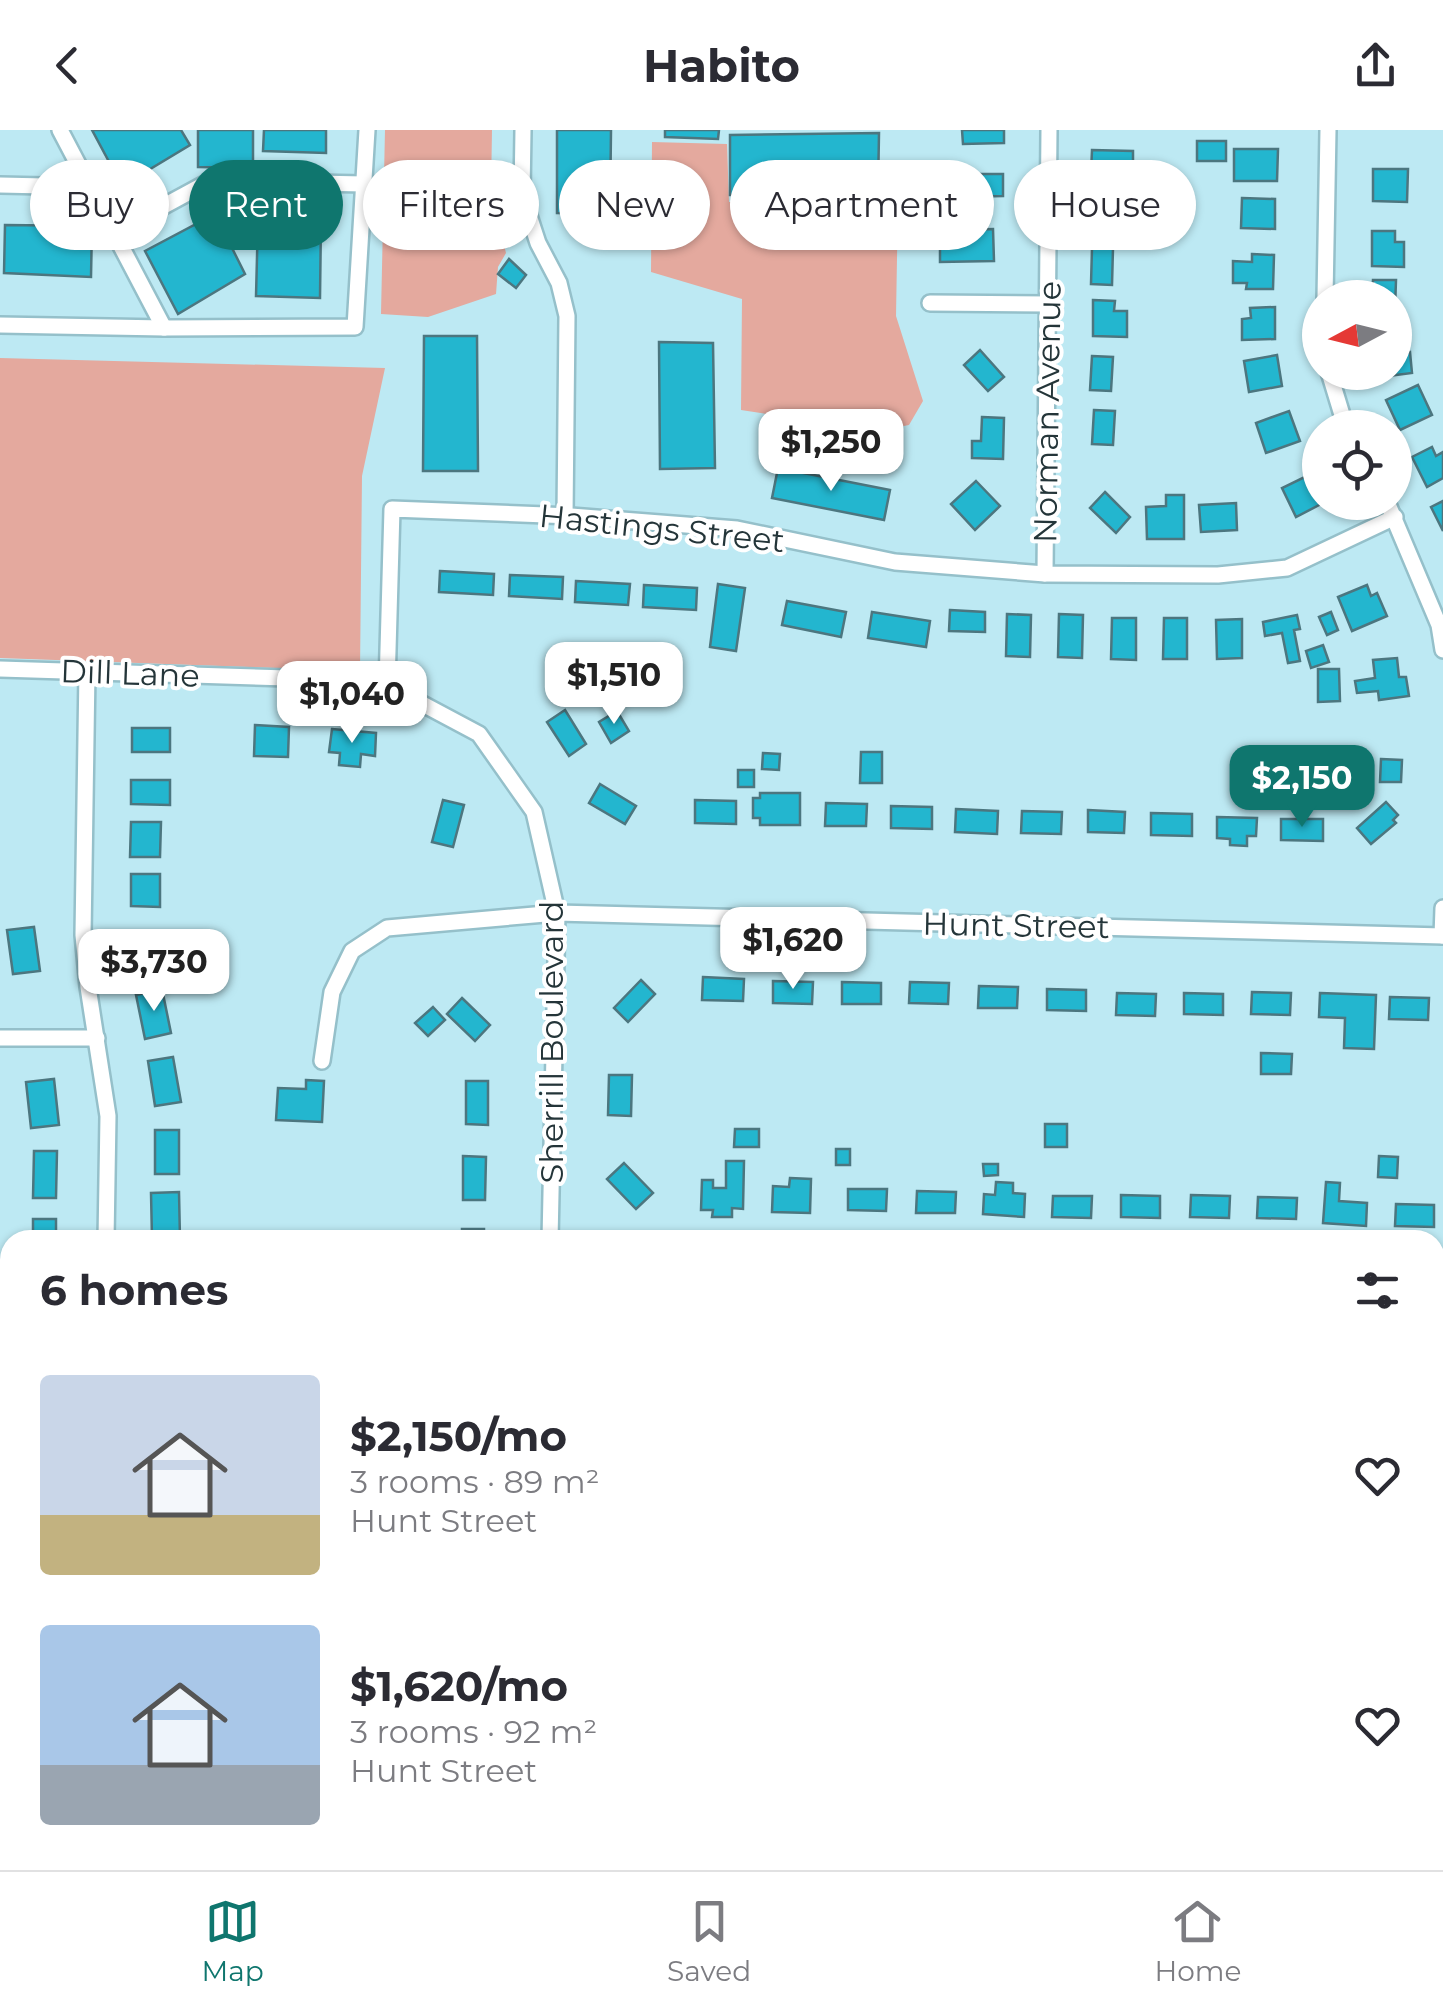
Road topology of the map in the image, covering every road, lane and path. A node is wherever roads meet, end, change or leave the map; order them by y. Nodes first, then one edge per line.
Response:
1 (60, 130) edge
2 (368, 130) edge
3 (523, 130) edge
4 (1049, 130) edge
5 (1328, 130) edge
6 (76, 160) edge
7 (366, 160) edge
8 (363, 184) edge
9 (0, 185) edge
10 (30, 186) edge
11 (363, 200) edge
12 (169, 203) edge
13 (123, 250) edge
14 (1325, 280) edge
15 (930, 303) dead end
16 (1048, 304) junction
17 (0, 325) edge
18 (164, 328) junction
19 (565, 516) junction
20 (1373, 520) edge
21 (1395, 520) edge
22 (1045, 574) junction
23 (1441, 625) edge
24 (1443, 650) edge
25 (0, 668) edge
26 (88, 671) junction
27 (320, 679) joint
28 (387, 685) junction
29 (1443, 908) edge
30 (557, 913) junction
31 (1442, 936) edge
32 (0, 1038) edge
33 (97, 1038) junction
34 (322, 1062) dead end
35 (106, 1230) edge
36 (550, 1230) edge

1 - 6 street
2 - 7 street
3 - 19 street
4 - 16 street, Norman Avenue
5 - 14 street
8 - 12 street
9 - 10 street
11 - 18 street
13 - 18 street
15 - 16 street
16 - 22 street, Norman Avenue
17 - 18 street
19 - 22 street, Hastings Street
19 - 28 street, Hastings Street
20 - 22 street, Hastings Street
21 - 23 street
23 - 24 street
25 - 26 street, Dill Lane
26 - 27 street, Dill Lane
26 - 33 street
27 - 28 street, Sherrill Boulevard
28 - 30 street, Sherrill Boulevard
29 - 31 street
30 - 31 street, Hunt Street
30 - 34 street, Hunt Street
30 - 36 street, Sherrill Boulevard
32 - 33 street
33 - 35 street

